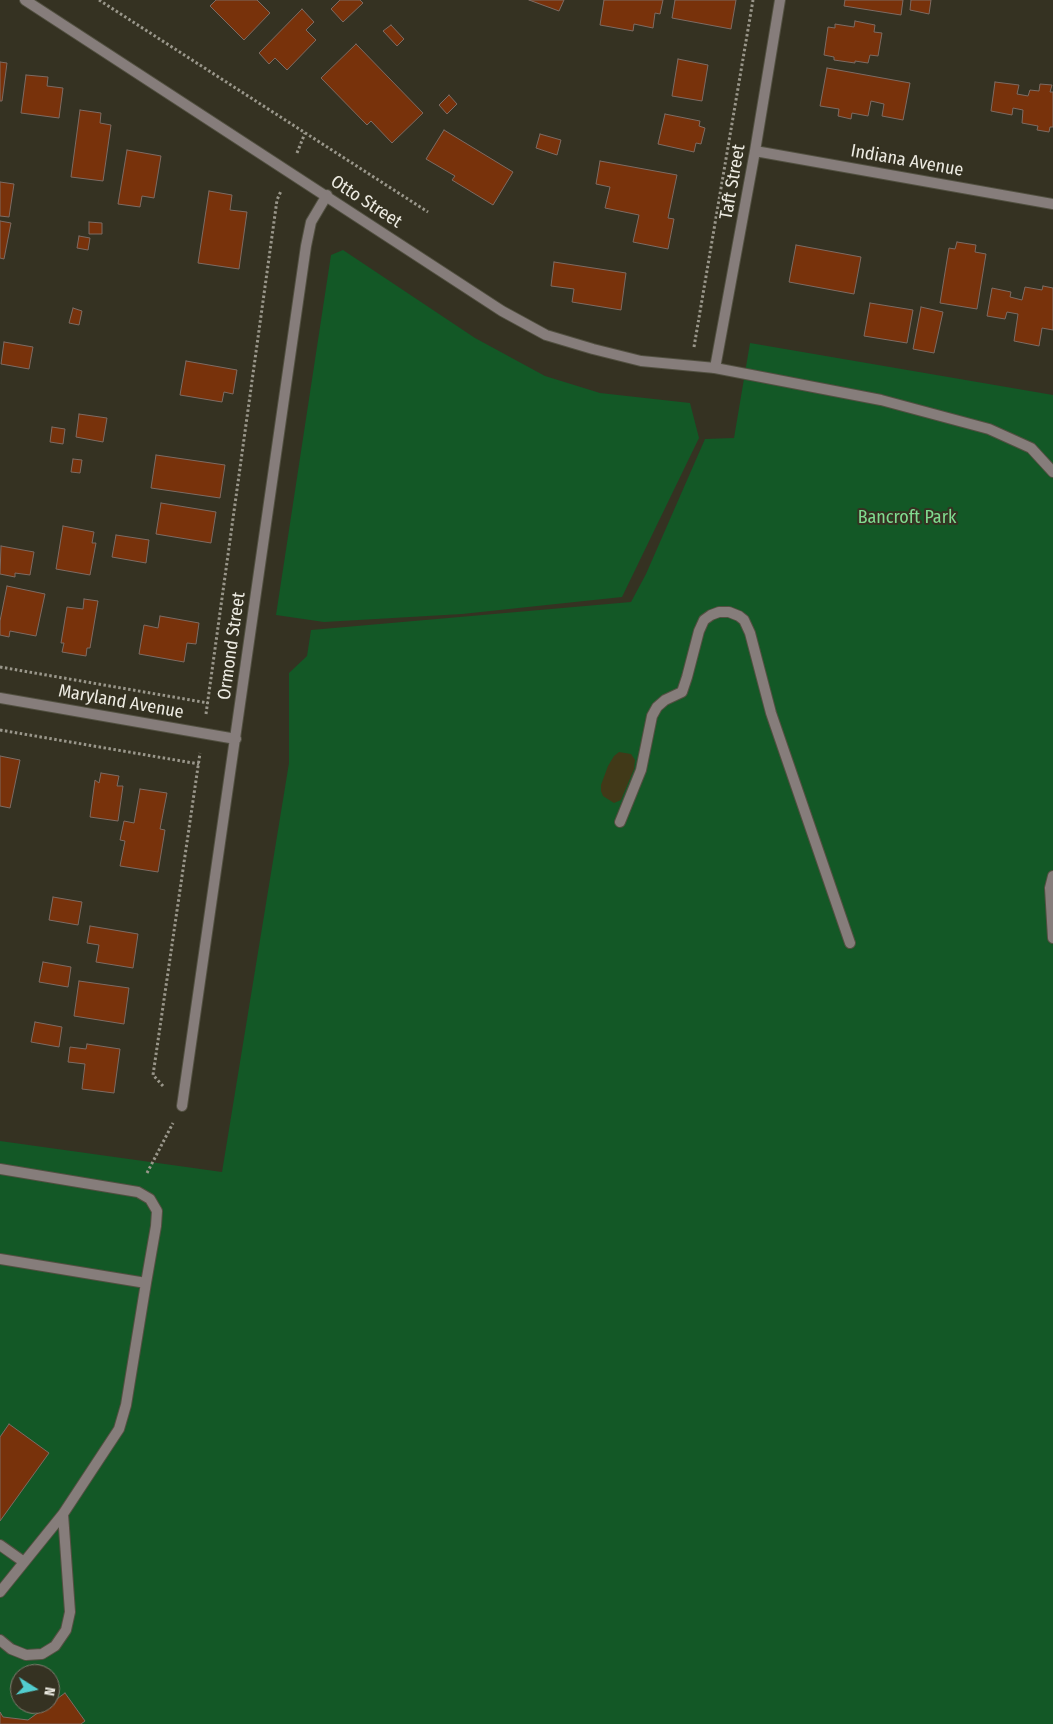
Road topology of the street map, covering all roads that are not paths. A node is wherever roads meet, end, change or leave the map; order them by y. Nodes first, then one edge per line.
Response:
1 (25, 0) edge
2 (780, 0) edge
3 (755, 151) junction
4 (327, 195) junction
5 (1053, 204) edge
6 (715, 368) junction
7 (1053, 472) edge
8 (0, 698) edge
9 (236, 739) junction
10 (620, 822) dead end
11 (1053, 876) edge
12 (1053, 938) edge
13 (850, 943) dead end
14 (182, 1106) road end
15 (0, 1169) edge
16 (0, 1259) edge
17 (146, 1283) junction
18 (62, 1514) junction
19 (0, 1545) edge
20 (24, 1562) junction
21 (0, 1592) edge
22 (0, 1640) edge

1 - 4 street, Otto Street
2 - 3 street, Taft Street
3 - 5 street, Indiana Avenue
3 - 6 street, Taft Street
4 - 6 street, Otto Street
4 - 9 street, Ormond Street
6 - 7 street, Otto Street
8 - 9 street, Maryland Avenue
9 - 14 street, Ormond Street
10 - 13 street
11 - 12 street
15 - 17 street
16 - 17 street
17 - 18 street
18 - 20 street
18 - 22 street
19 - 20 street
20 - 21 street

